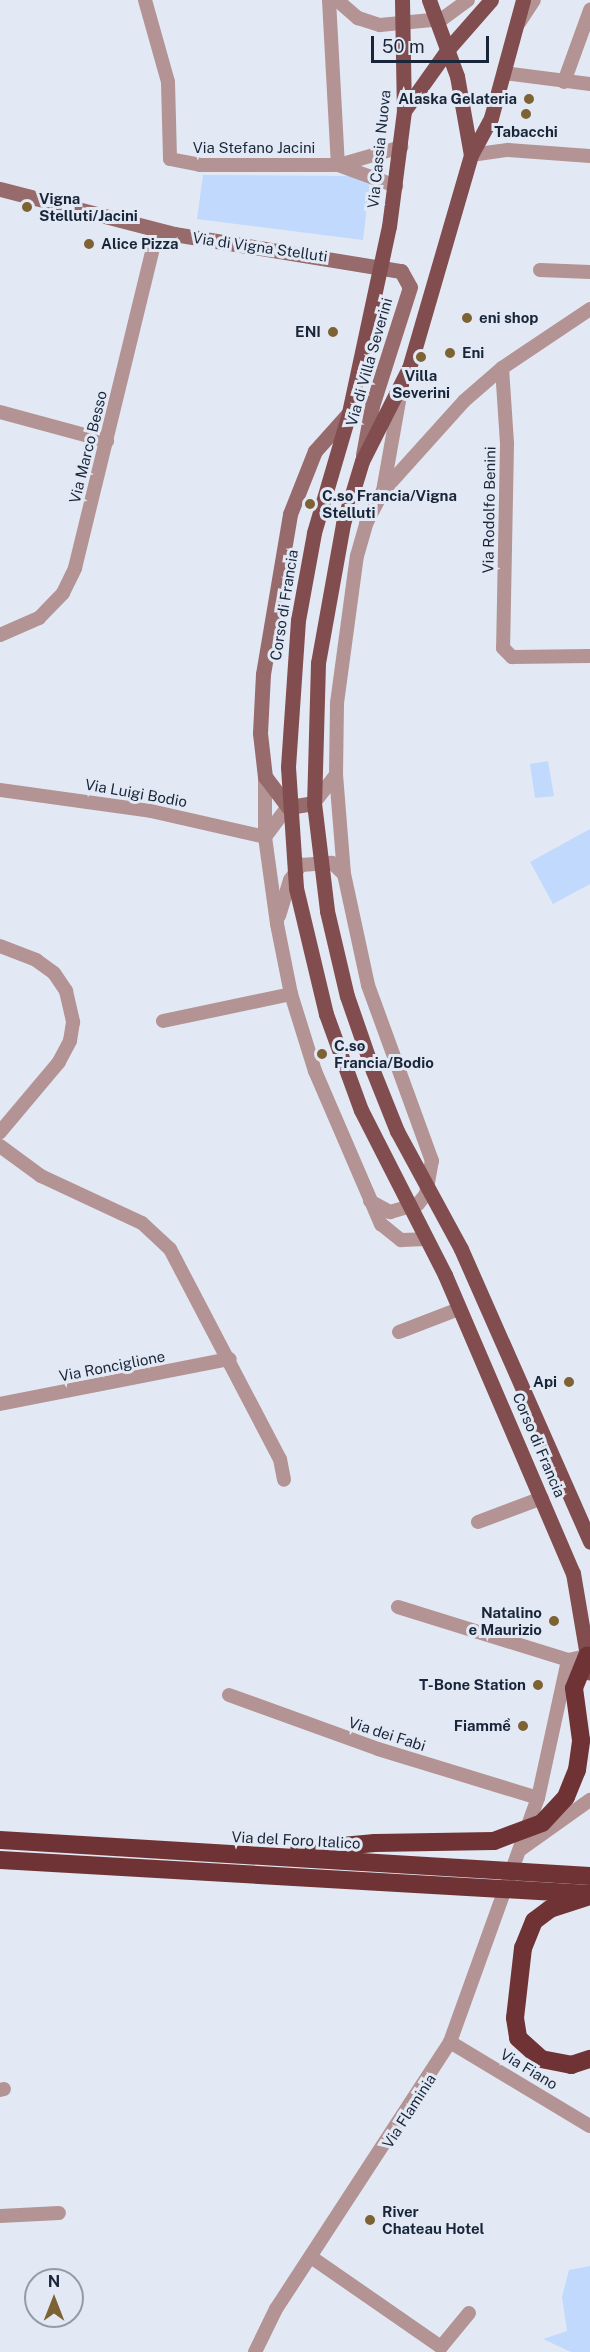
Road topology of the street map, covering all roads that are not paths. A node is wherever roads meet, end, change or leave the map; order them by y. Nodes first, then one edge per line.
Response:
1 (145, 0) edge
2 (329, 0) edge
3 (337, 0) edge
4 (402, 0) edge
5 (429, 0) edge
6 (468, 0) edge
7 (491, 0) edge
8 (523, 0) edge
9 (534, 0) edge
10 (590, 10) edge
11 (438, 20) junction
12 (404, 25) junction
13 (516, 27) junction
14 (448, 49) junction
15 (504, 73) junction
16 (564, 82) junction
17 (590, 84) edge
18 (404, 111) junction
19 (401, 147) junction
20 (471, 155) junction
21 (590, 156) edge
22 (338, 165) junction
23 (396, 186) junction
24 (0, 189) edge
25 (157, 231) junction
26 (381, 265) junction
27 (540, 270) dead end
28 (590, 272) edge
29 (590, 309) edge
30 (502, 368) junction
31 (406, 374) junction
32 (0, 412) edge
33 (349, 414) junction
34 (107, 441) junction
35 (362, 461) junction
36 (383, 491) junction
37 (0, 635) edge
38 (590, 656) edge
39 (336, 775) junction
40 (265, 777) junction
41 (0, 790) edge
42 (314, 803) junction
43 (288, 807) junction
44 (265, 837) junction
45 (318, 861) junction
46 (294, 871) junction
47 (344, 874) junction
48 (277, 924) junction
49 (0, 946) edge
50 (291, 994) junction
51 (163, 1022) dead end
52 (0, 1132) edge
53 (0, 1146) edge
54 (428, 1186) junction
55 (370, 1201) junction
56 (409, 1208) junction
57 (426, 1239) junction
58 (459, 1309) junction
59 (399, 1332) dead end
60 (230, 1359) junction
61 (0, 1404) edge
62 (284, 1480) dead end
63 (542, 1498) junction
64 (478, 1522) dead end
65 (590, 1542) edge
66 (398, 1607) dead end
67 (568, 1660) junction
68 (589, 1661) edge
69 (229, 1695) dead end
70 (538, 1798) junction
71 (590, 1800) edge
72 (0, 1840) edge
73 (521, 1849) junction
74 (246, 1856) junction
75 (0, 1860) edge
76 (590, 1876) edge
77 (590, 1895) edge
78 (450, 2042) junction
79 (590, 2059) edge
80 (590, 2126) edge
81 (59, 2213) dead end
82 (0, 2217) edge
83 (311, 2257) junction
84 (469, 2313) dead end
85 (255, 2352) edge

1 - 22 street, Via Stefano Jacini
2 - 22 street, Via Stefano Jacini
3 - 12 street
4 - 12 main road, Via Cassia Nuova
5 - 11 main road
6 - 11 street
7 - 14 main road
8 - 13 main road
9 - 13 street
10 - 16 street
11 - 12 street
11 - 14 main road
12 - 18 main road, Via Cassia Nuova
13 - 15 main road
14 - 18 main road
14 - 20 main road
15 - 16 street
15 - 20 main road
16 - 17 street
18 - 19 main road, Via Cassia Nuova
19 - 22 street, Via Stefano Jacini
19 - 23 main road, Via Cassia Nuova
20 - 21 street
20 - 31 main road, Via di Villa Severini
22 - 23 street, Via Stefano Jacini
23 - 26 main road, Via Cassia Nuova
24 - 25 main road, Via di Vigna Stelluti
25 - 26 main road, Via di Vigna Stelluti
25 - 34 street, Via Marco Besso
26 - 33 main road, Corso di Francia
26 - 35 main road, Via di Villa Severini
27 - 28 street
29 - 30 street
30 - 36 street
30 - 38 street, Via Rodolfo Benini
31 - 35 main road, Via di Villa Severini
31 - 36 street, Via di Villa Severini
32 - 34 street
33 - 40 main road, Corso di Francia
33 - 43 main road, Corso di Francia
34 - 37 street, Via Marco Besso
35 - 42 main road, Corso di Francia
36 - 39 street, Corso di Francia
39 - 42 street
39 - 47 street, Corso di Francia
40 - 43 main road, Corso di Francia
40 - 44 street, Corso di Francia
41 - 44 street, Via Luigi Bodio
42 - 43 main road
42 - 45 main road, Corso di Francia
43 - 44 street
43 - 46 main road, Corso di Francia
44 - 48 street, Corso di Francia
45 - 46 street
45 - 47 street
45 - 54 main road, Corso di Francia
46 - 48 street, Corso di Francia
46 - 56 main road, Corso di Francia
47 - 54 street, Corso di Francia
48 - 50 street, Corso di Francia
49 - 52 street
50 - 51 street
50 - 55 street, Corso di Francia
53 - 60 street
54 - 56 street
54 - 65 main road, Corso di Francia
55 - 56 street
55 - 57 street, Corso di Francia
56 - 57 main road, Corso di Francia
57 - 58 main road, Corso di Francia
58 - 59 street
58 - 63 main road, Corso di Francia
60 - 61 street, Via Ronciglione
60 - 62 street
63 - 64 street
63 - 68 main road, Corso di Francia
66 - 67 street
67 - 68 street
67 - 70 street, Via Flaminia
68 - 74 highway
69 - 70 street, Via dei Fabi
70 - 73 street, Via Flaminia
71 - 73 street
72 - 74 highway, Via del Foro Italico
73 - 78 street, Via Flaminia
74 - 76 highway, Via del Foro Italico
75 - 77 highway
77 - 79 highway
78 - 80 street, Via Fiano
78 - 83 street, Via Flaminia
81 - 82 street
83 - 84 street
83 - 85 street, Via Flaminia

